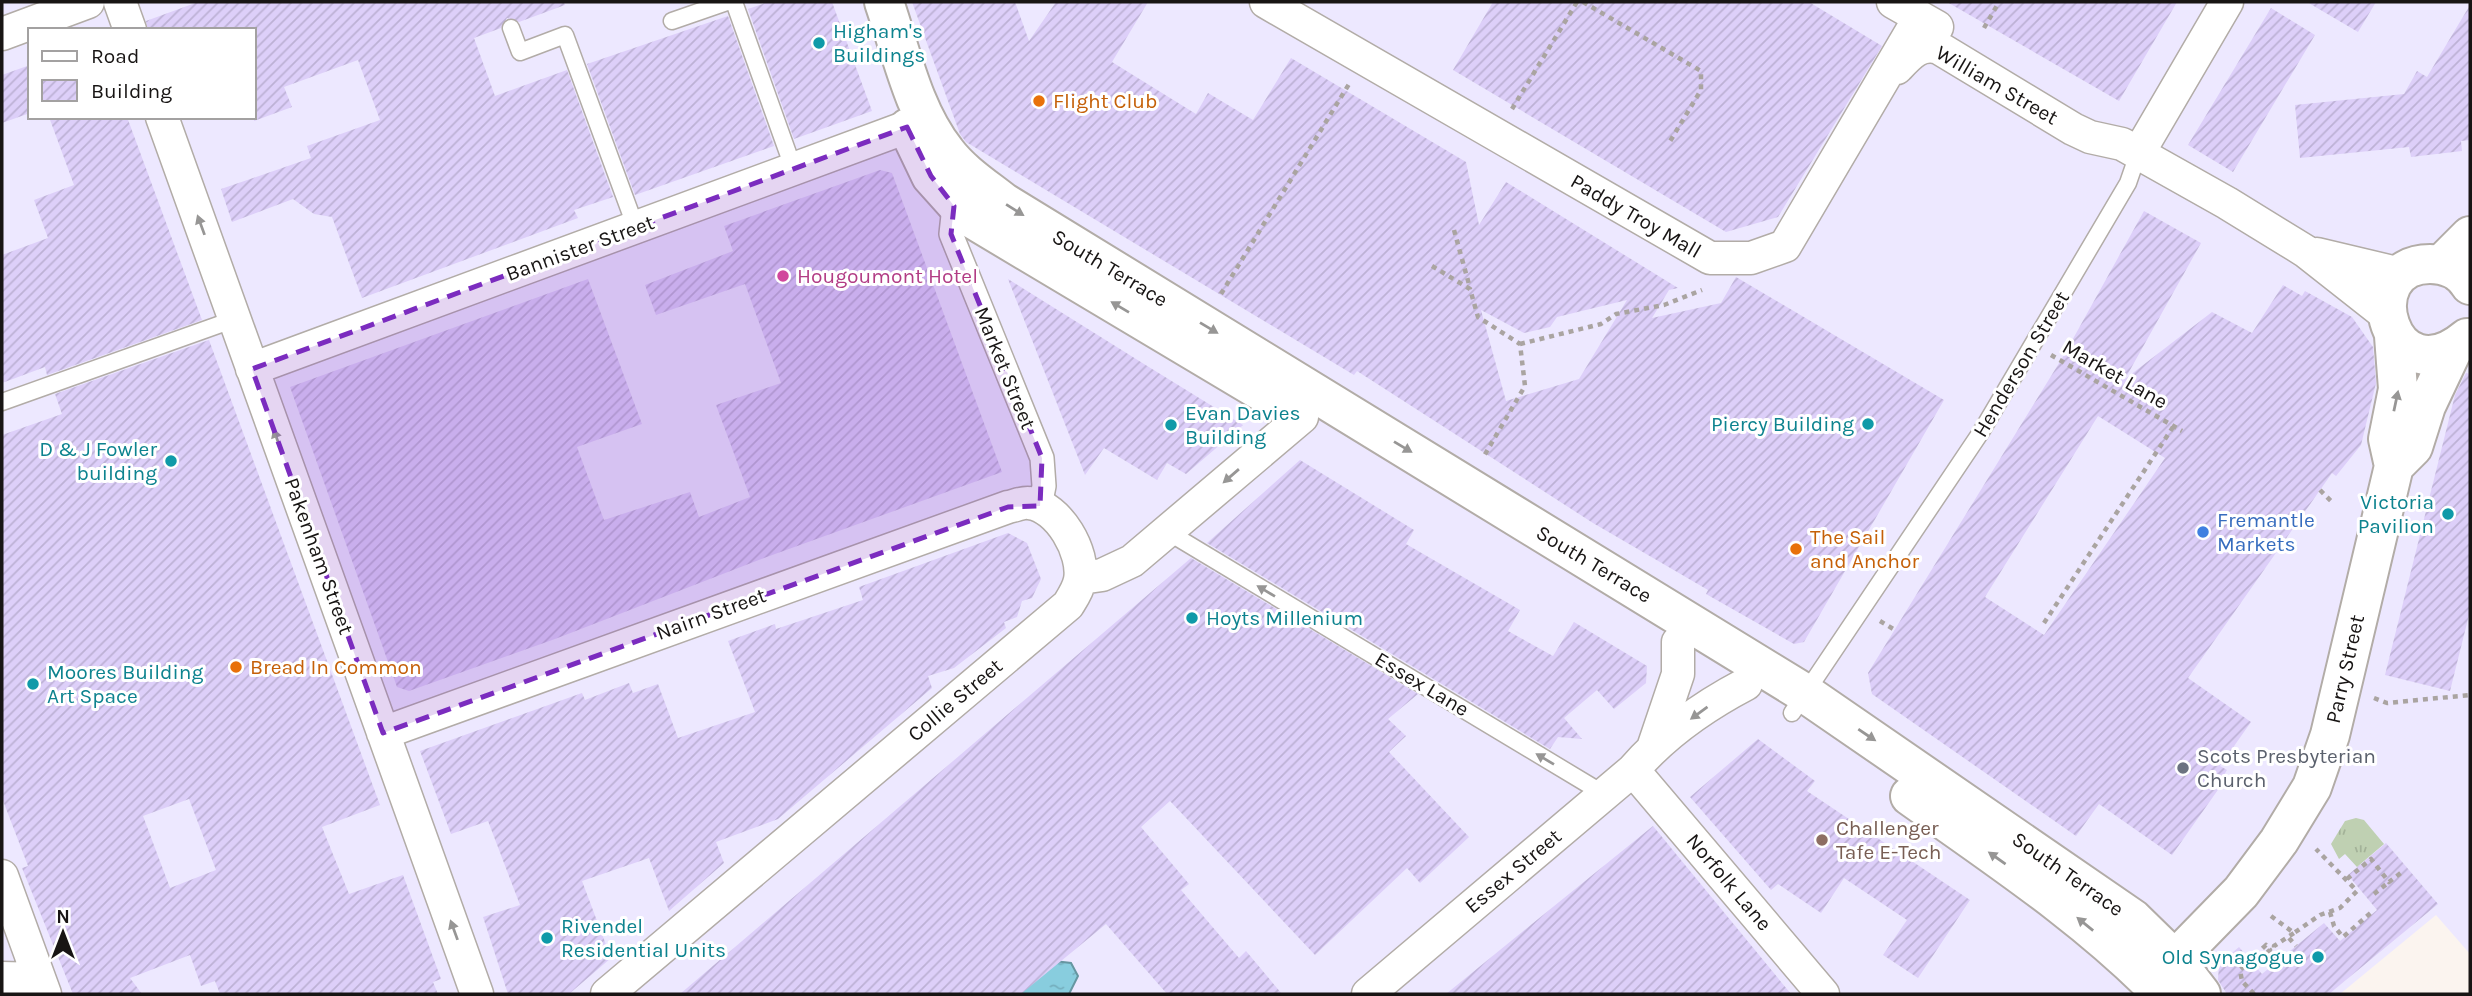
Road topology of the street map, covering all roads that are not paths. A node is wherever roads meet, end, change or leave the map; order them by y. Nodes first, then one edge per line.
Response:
1 (88, 2) edge
2 (120, 2) edge
3 (727, 2) edge
4 (734, 2) edge
5 (859, 2) edge
6 (884, 2) edge
7 (1266, 2) edge
8 (1893, 2) edge
9 (2227, 2) edge
10 (1920, 17) junction
11 (672, 21) dead end
12 (129, 28) edge
13 (511, 28) dead end
14 (2, 34) edge
15 (1881, 84) junction
16 (163, 119) edge
17 (907, 127) junction
18 (2130, 149) junction
19 (794, 170) junction
20 (954, 206) junction
21 (636, 229) junction
22 (2470, 236) edge
23 (2305, 251) junction
24 (2401, 274) junction
25 (2456, 274) edge
26 (234, 318) junction
27 (2390, 325) junction
28 (2461, 342) edge
29 (252, 369) junction
30 (2, 402) edge
31 (1302, 416) junction
32 (2394, 466) junction
33 (1040, 506) junction
34 (1168, 532) junction
35 (1081, 578) junction
36 (1678, 642) junction
37 (1746, 684) junction
38 (1799, 703) junction
39 (383, 733) junction
40 (1654, 745) junction
41 (1633, 770) junction
42 (1604, 794) junction
43 (2, 876) edge
44 (2, 978) edge
45 (2156, 983) edge
46 (42, 987) edge
47 (477, 994) edge
48 (607, 994) edge
49 (1368, 994) edge
50 (1823, 994) edge
51 (2201, 994) edge

1 - 14 street
2 - 12 street
3 - 11 lane
4 - 19 lane
5 - 17 street
6 -> 38 street, South Terrace
7 - 15 street, Paddy Troy Mall
8 - 10 street, William Street
9 - 18 street, Henderson Street
10 - 15 street, Paddy Troy Mall
10 - 18 street, William Street
13 - 21 lane
15 - 18 street, William Street
26 -> 16 street, Pakenham Street
17 - 19 street, Bannister Street
17 - 20 street
18 - 23 street, William Street
18 - 38 lane, Henderson Street
19 - 21 street, Bannister Street
31 -> 20 street, South Terrace
20 - 33 street, Market Street
21 - 29 street, Bannister Street
22 - 25 street
23 - 24 street, William Street
23 - 27 street, William Street
24 - 25 street
24 - 27 street
26 - 29 street, Pakenham Street
26 - 30 lane
27 - 28 street
32 -> 27 street, Parry Street
28 - 32 street, Parry Street
39 -> 29 street, Pakenham Street
31 -> 34 street
31 - 36 street, South Terrace
32 - 45 street, Parry Street
33 - 35 street
33 - 39 street, Nairn Street
34 - 35 street
42 -> 34 lane, Essex Lane
35 - 48 street, Collie Street
36 - 37 street, South Terrace
36 - 40 street, Essex Street
37 - 38 street, South Terrace
37 -> 40 street, Essex Street
38 - 45 street, South Terrace
47 -> 39 street, Pakenham Street
40 - 41 street, Essex Street
41 - 42 street, Essex Street
41 - 50 street, Norfolk Lane
42 - 49 street, Essex Street
43 - 46 street
44 - 46 street
45 - 51 street, South Terrace

